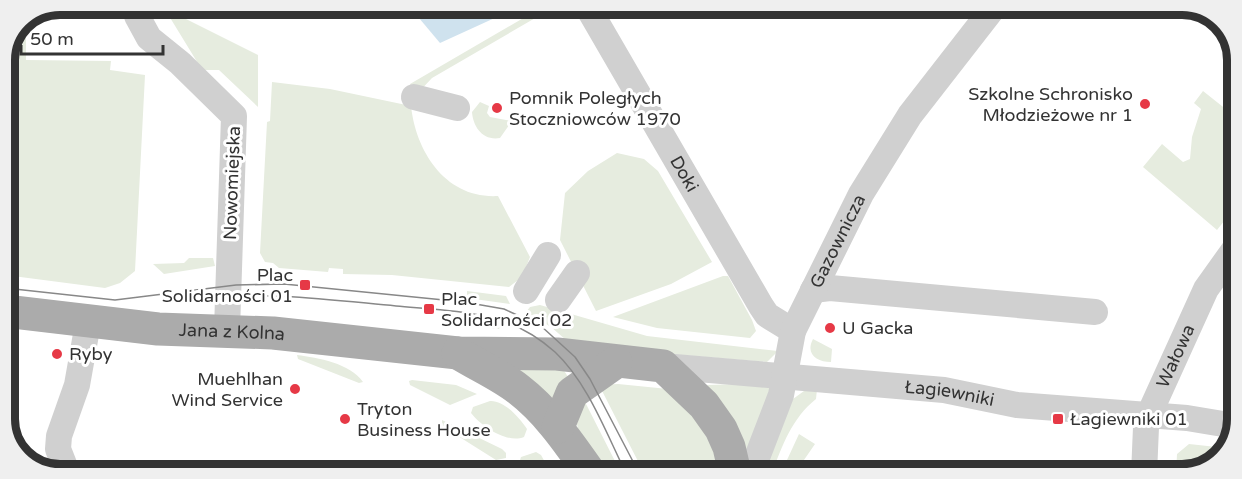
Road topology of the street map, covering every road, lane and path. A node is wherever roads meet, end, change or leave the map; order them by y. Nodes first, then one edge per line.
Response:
1 (137, 15) edge
2 (592, 15) edge
3 (988, 15) edge
4 (414, 98) dead end
5 (457, 108) dead end
6 (548, 255) dead end
7 (1227, 260) edge
8 (577, 273) dead end
9 (813, 290) junction
10 (526, 291) dead end
11 (558, 300) dead end
12 (15, 312) edge
13 (1095, 312) dead end
14 (88, 323) junction
15 (227, 330) junction
16 (793, 331) junction
17 (458, 353) junction
18 (616, 362) junction
19 (663, 366) junction
20 (786, 376) junction
21 (1149, 416) junction
22 (1227, 425) edge
23 (558, 428) junction
24 (62, 460) edge
25 (584, 464) edge
26 (733, 464) edge
27 (754, 464) edge
28 (1145, 464) edge

1 - 15 street, Nowomiejska
2 - 16 street, Doki
3 - 9 street, Gazownicza
4 - 5 street
6 - 10 street
7 - 21 street, Wałowa
8 - 11 street
9 - 13 street
9 - 16 street, Gazownicza
12 - 14 main road, Jana z Kolna
14 - 15 main road, Jana z Kolna
14 - 24 street
15 - 17 main road, Jana z Kolna
16 - 20 street, Gazownicza
17 - 18 main road, Jana z Kolna
17 - 23 main road, Jana z Kolna
18 - 19 main road, Jana z Kolna
18 - 23 main road
19 - 20 street, Łagiewniki
19 - 26 main road
20 - 21 street, Łagiewniki
20 - 27 street, Gazownicza
21 - 22 street, Łagiewniki
21 - 28 street, Wałowa
23 - 25 main road, Jana z Kolna

